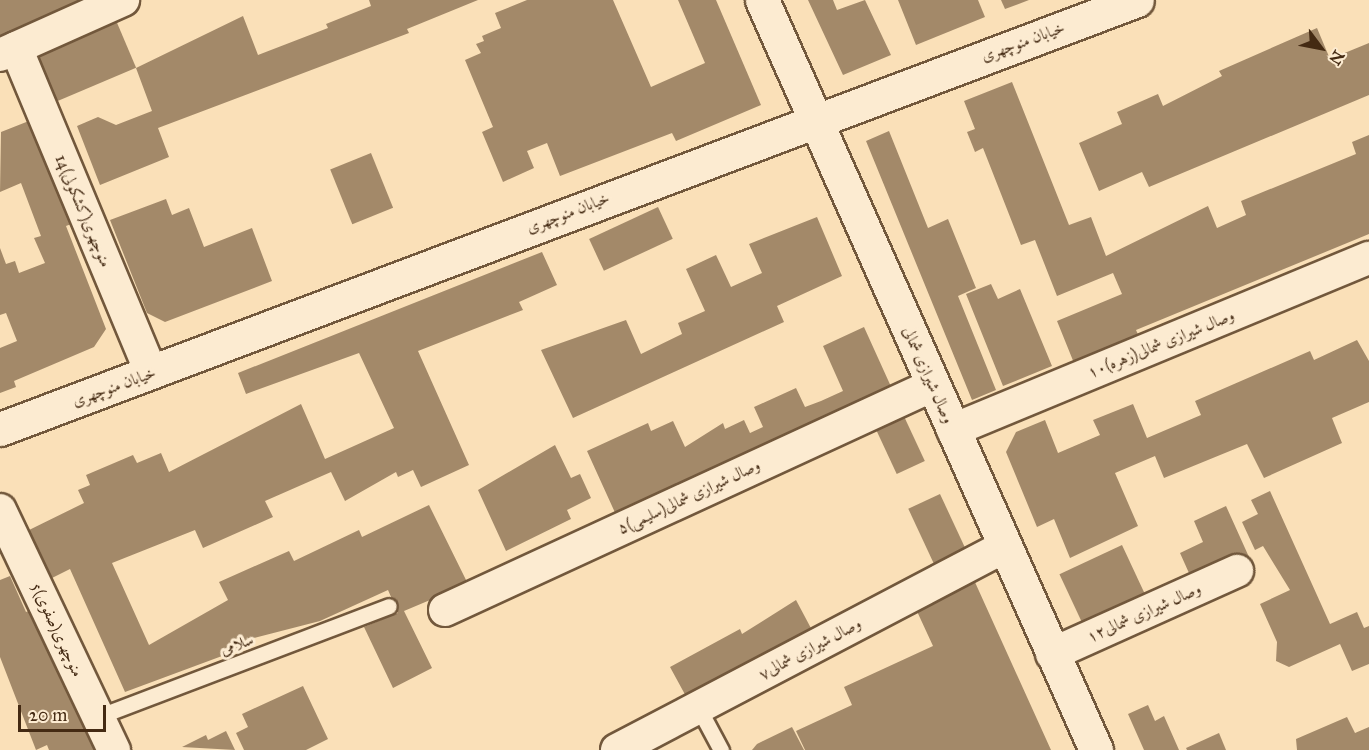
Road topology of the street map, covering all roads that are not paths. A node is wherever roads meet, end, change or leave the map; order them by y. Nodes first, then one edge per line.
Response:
1 (123, 0) edge
2 (762, 0) edge
3 (1137, 0) edge
4 (8, 51) edge
5 (813, 119) junction
6 (1369, 258) edge
7 (151, 373) junction
8 (933, 385) junction
9 (0, 429) edge
10 (953, 430) junction
11 (0, 510) edge
12 (1004, 547) junction
13 (1237, 571) dead end
14 (389, 606) dead end
15 (445, 610) dead end
16 (1052, 654) junction
17 (698, 707) junction
18 (98, 717) junction
19 (114, 750) edge
20 (617, 750) edge
21 (721, 750) edge
22 (1096, 750) edge

1 - 4 street
2 - 5 street, وصال شیرازی شمالی
3 - 5 street, خیابان منوچهری
4 - 7 street, 14منوچهری(کشکولی)
5 - 7 street, خیابان منوچهری
5 - 8 street, وصال شیرازی شمالی
6 - 10 street, ۱۰وصال شیرازی شمالی(زهره)
7 - 9 street, خیابان منوچهری
8 - 10 street, وصال شیرازی شمالی
8 - 15 street, ۵وصال شیرازی شمالی(سلیمی)
10 - 12 street, وصال شیرازی شمالی
11 - 18 street, 5منوچهری(صفوی)
12 - 16 street, وصال شیرازی شمالی
12 - 17 street, وصال شیرازی شمالی۷
13 - 16 street, ۱۲وصال شیرازی شمالی
14 - 18 lane, سلامی
16 - 22 street, وصال شیرازی شمالی
17 - 20 street, وصال شیرازی شمالی۷
17 - 21 lane
18 - 19 street, 5منوچهری(صفوی)

